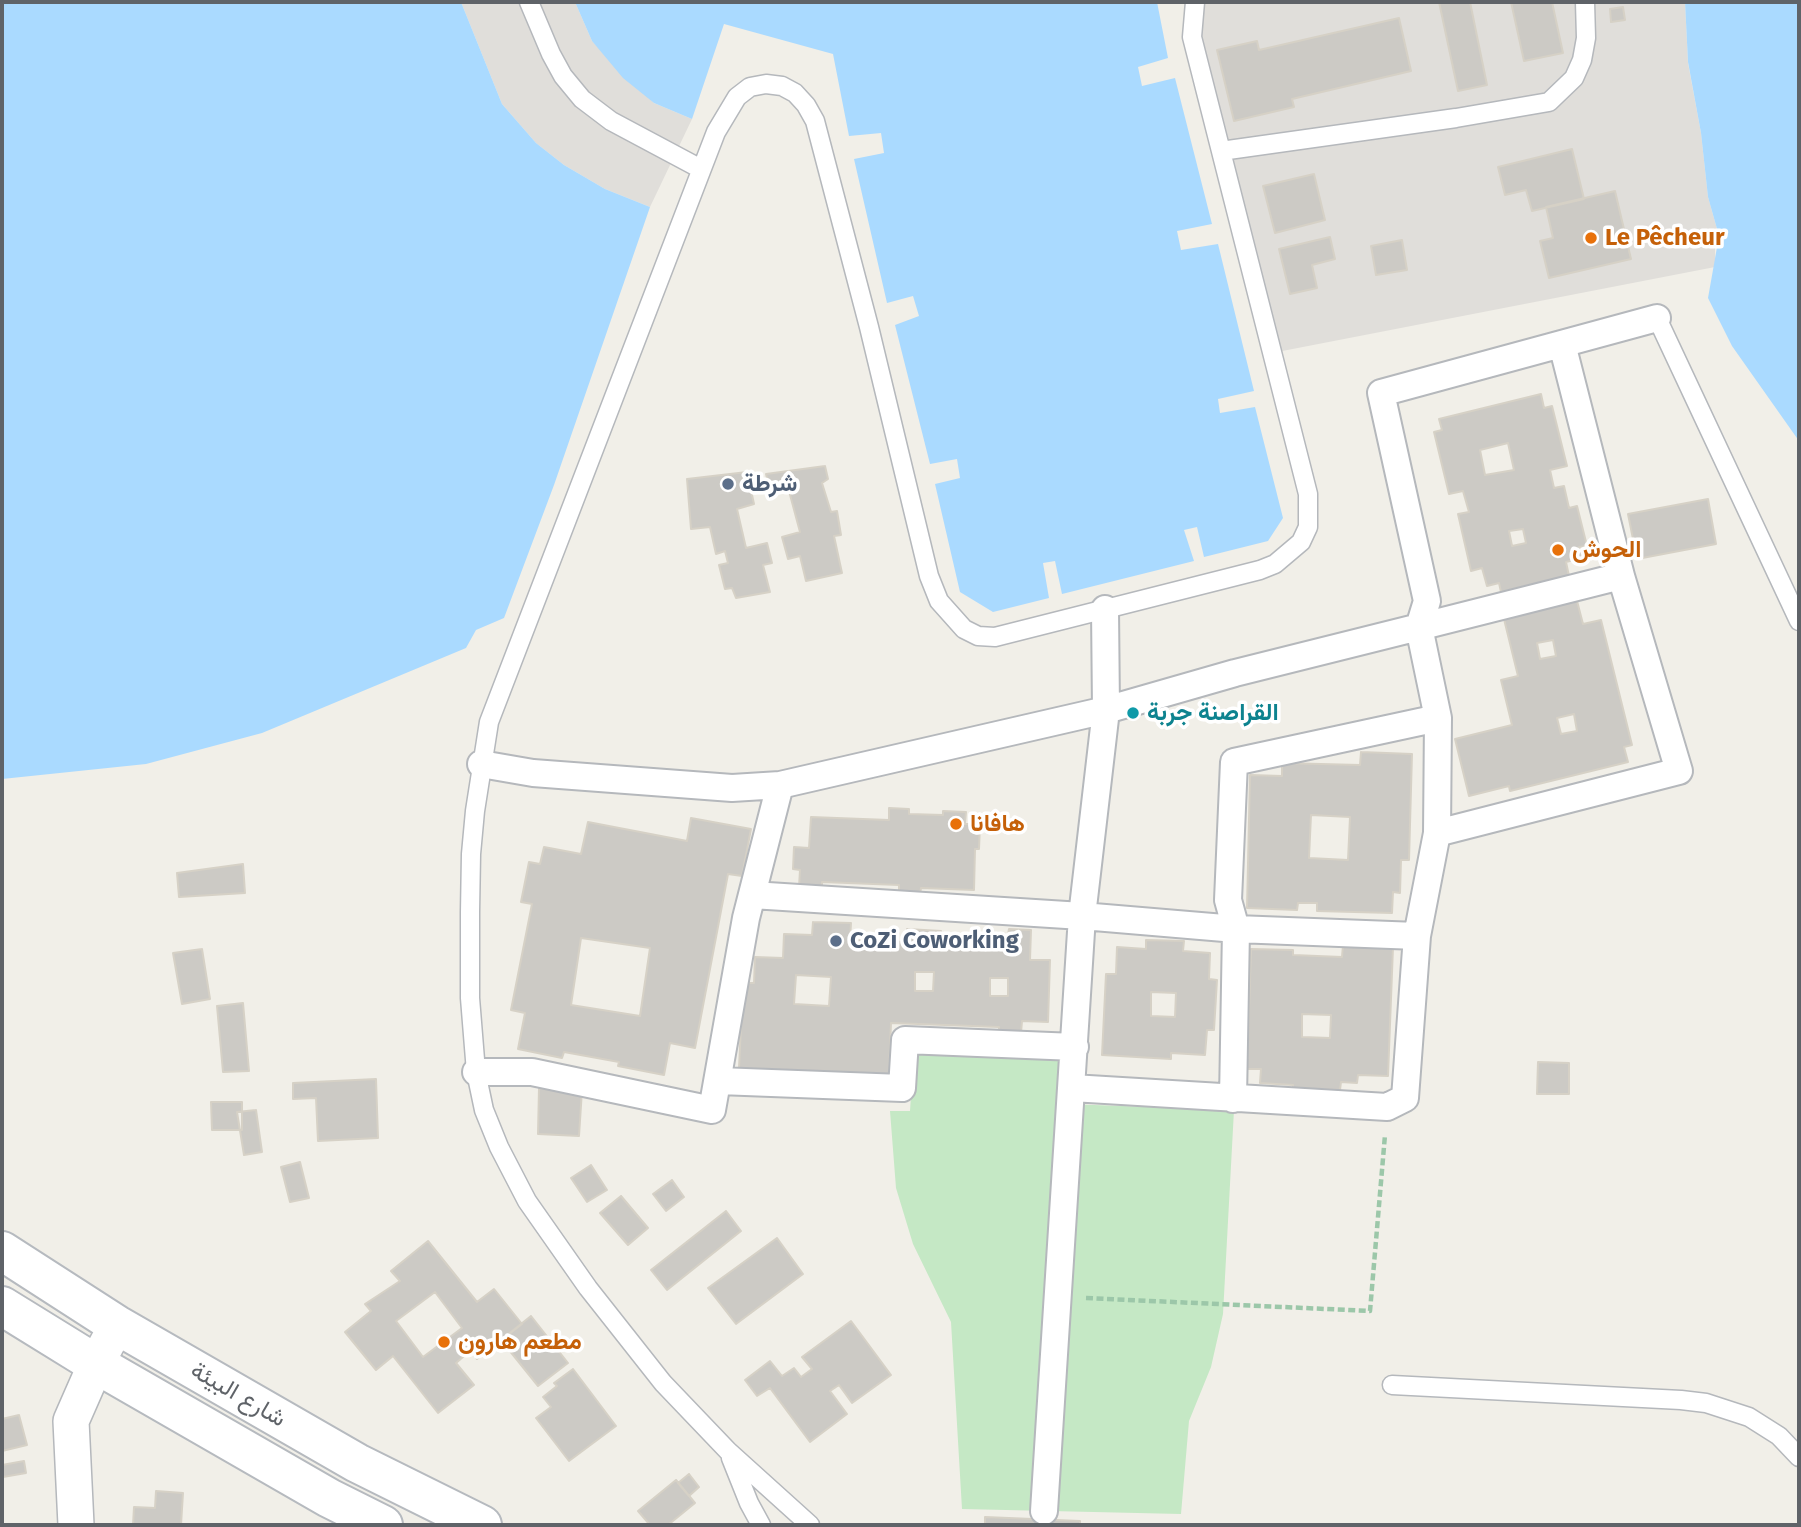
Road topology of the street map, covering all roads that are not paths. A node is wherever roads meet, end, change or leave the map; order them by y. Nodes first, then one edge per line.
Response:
1 (529, 2) edge
2 (1195, 2) edge
3 (1585, 2) edge
4 (1221, 151) junction
5 (701, 169) junction
6 (1657, 318) joint
7 (1562, 344) junction
8 (1621, 576) junction
9 (1105, 609) junction
10 (1799, 621) edge
11 (1419, 627) junction
12 (1106, 710) junction
13 (1438, 718) junction
14 (481, 764) junction
15 (780, 785) junction
16 (1437, 833) junction
17 (752, 895) junction
18 (1082, 916) junction
19 (1236, 929) junction
20 (1417, 936) junction
21 (1075, 1047) junction
22 (476, 1072) junction
23 (719, 1081) junction
24 (1072, 1088) junction
25 (1233, 1099) junction
26 (2, 1251) edge
27 (2, 1306) edge
28 (117, 1325) junction
29 (96, 1364) junction
30 (1392, 1385) dead end
31 (728, 1451) junction
32 (1799, 1457) edge
33 (1045, 1511) dead end
34 (76, 1525) edge
35 (383, 1525) edge
36 (482, 1525) edge
37 (761, 1525) edge
38 (810, 1525) edge

1 - 5 lane
2 - 4 lane
3 - 4 lane
4 - 9 lane
5 - 9 lane
5 - 14 lane
6 - 7 street
6 - 10 lane
7 - 8 street
7 - 11 street
8 - 11 street
8 - 16 street
9 - 12 street
11 - 12 street
11 - 13 street
12 - 15 street
12 - 18 street
13 - 16 street
13 - 19 street
14 - 15 street
14 - 22 lane
15 - 17 street
16 - 20 street
17 - 18 street
17 - 23 street
18 - 19 street
18 - 21 street
19 - 20 street
19 - 25 street
20 - 25 street
21 - 23 street
21 - 24 street
22 - 23 street
22 - 31 lane
24 - 25 street
24 - 33 street
26 - 28 main road, شارع البيئة
27 - 29 main road, شارع البيئة
28 - 29 street
28 - 36 main road, شارع البيئة
29 - 34 street
29 - 35 main road, شارع البيئة
30 - 32 lane
31 - 37 lane
31 - 38 lane

